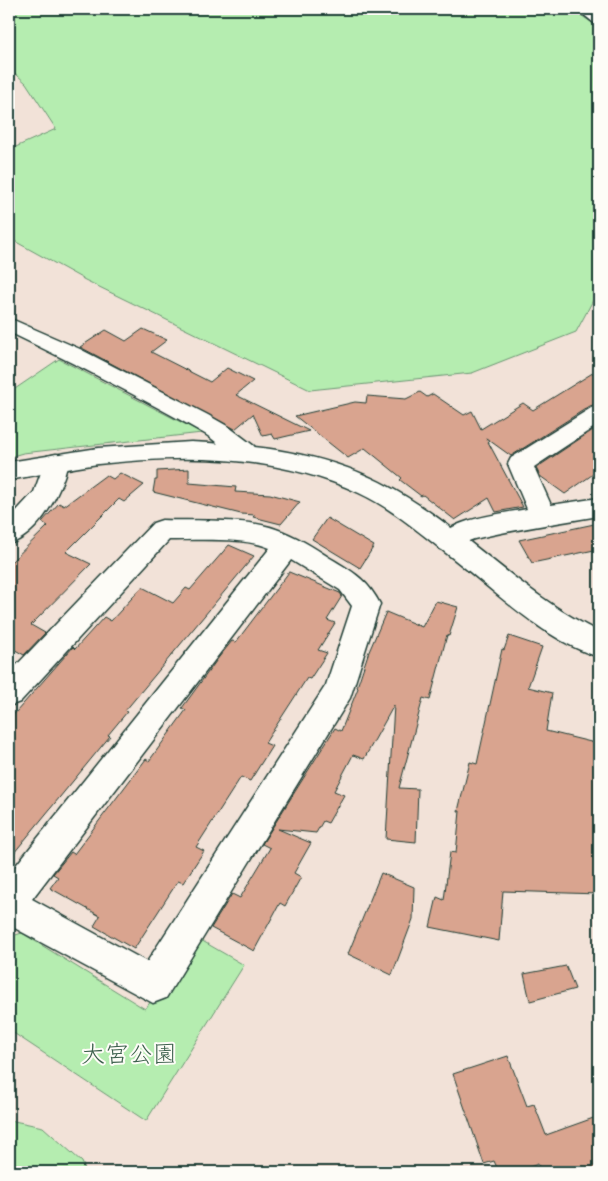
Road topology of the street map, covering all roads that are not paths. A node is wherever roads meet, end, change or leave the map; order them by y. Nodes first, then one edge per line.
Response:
1 (584, 9) edge
2 (599, 20) edge
3 (9, 324) edge
4 (599, 413) edge
5 (245, 452) junction
6 (56, 462) junction
7 (9, 471) edge
8 (599, 507) edge
9 (544, 515) junction
10 (9, 534) edge
11 (449, 542) junction
12 (288, 545) junction
13 (599, 645) edge
14 (9, 693) edge
15 (9, 901) edge
16 (9, 906) edge

1 - 2 street
3 - 5 street
4 - 9 street
5 - 6 street
5 - 11 street
6 - 7 street
6 - 10 street
8 - 9 street
9 - 11 street
11 - 13 street
12 - 14 street
12 - 15 street
12 - 16 street

